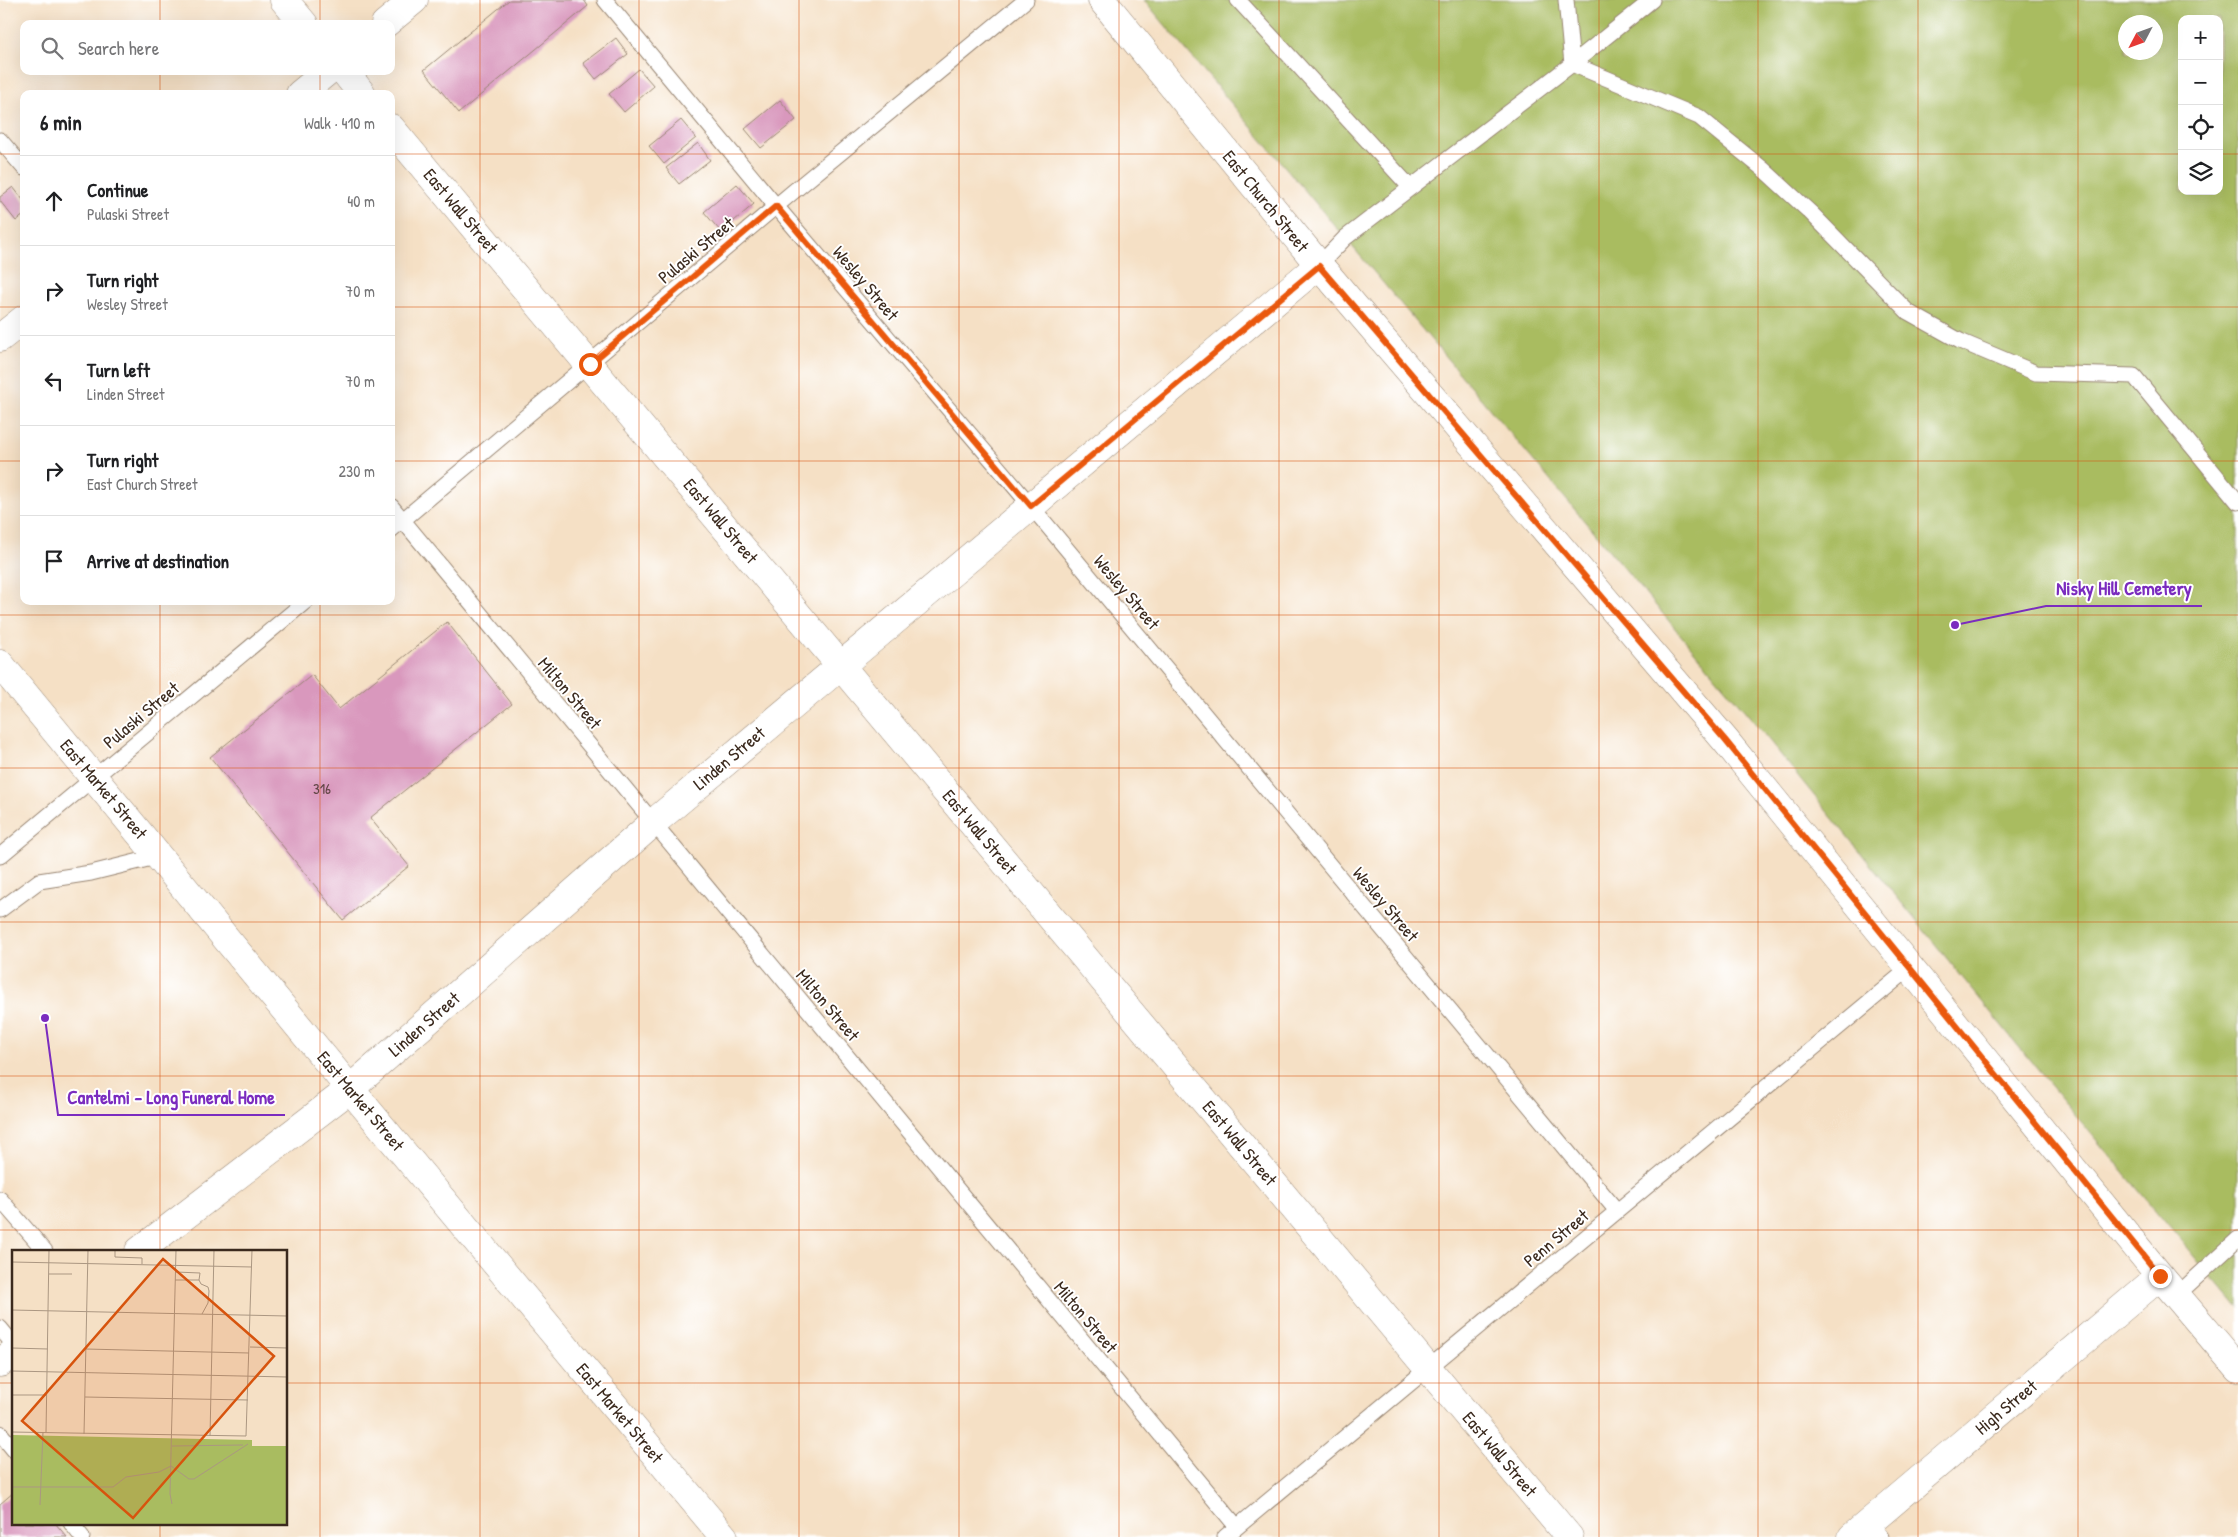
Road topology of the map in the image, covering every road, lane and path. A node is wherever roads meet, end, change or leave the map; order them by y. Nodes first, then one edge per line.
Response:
1 (284, 0) edge
2 (414, 0) edge
3 (605, 0) edge
4 (1026, 0) edge
5 (1102, 0) edge
6 (1238, 0) edge
7 (1566, 0) edge
8 (1652, 0) edge
9 (301, 20) edge
10 (390, 20) edge
11 (1572, 64) junction
12 (323, 75) edge
13 (347, 75) edge
14 (305, 90) edge
15 (359, 90) edge
16 (395, 133) edge
17 (0, 140) edge
18 (20, 163) edge
19 (1410, 188) junction
20 (776, 206) junction
21 (1319, 266) junction
22 (20, 321) edge
23 (0, 338) edge
24 (590, 364) junction
25 (2238, 502) edge
26 (1031, 506) junction
27 (397, 525) edge
28 (301, 605) edge
29 (0, 664) edge
30 (840, 665) junction
31 (95, 778) junction
32 (652, 822) junction
33 (0, 856) edge
34 (160, 856) junction
35 (0, 910) edge
36 (1910, 967) junction
37 (350, 1089) junction
38 (0, 1199) edge
39 (1617, 1211) junction
40 (2238, 1238) edge
41 (44, 1250) edge
42 (140, 1250) edge
43 (2168, 1286) junction
44 (0, 1328) edge
45 (12, 1343) edge
46 (12, 1354) edge
47 (0, 1363) edge
48 (1428, 1368) junction
49 (2238, 1368) edge
50 (0, 1433) edge
51 (12, 1448) edge
52 (72, 1524) edge
53 (1231, 1532) edge
54 (1868, 1532) edge
55 (82, 1537) edge
56 (724, 1537) edge
57 (1568, 1537) edge

1 - 9 street
2 - 10 street
3 - 20 lane, Wesley Street
4 - 20 lane, Pulaski Street
5 - 21 street, East Church Street
6 - 19 lane
7 - 11 lane
8 - 11 lane
11 - 19 lane
11 - 25 lane
12 - 14 street
13 - 15 street
16 - 24 street, East Wall Street
17 - 18 lane
19 - 21 lane
20 - 24 lane, Pulaski Street
20 - 26 lane, Wesley Street
21 - 26 street, Linden Street
21 - 36 street, East Church Street
22 - 23 street
24 - 27 lane, Pulaski Street
24 - 30 street, East Wall Street
26 - 30 street, Linden Street
26 - 39 lane, Wesley Street
27 - 32 lane, Milton Street
28 - 31 lane, Pulaski Street
29 - 31 street, East Market Street
30 - 32 street, Linden Street
30 - 48 street, East Wall Street
31 - 33 lane, Pulaski Street
31 - 34 street, East Market Street
32 - 37 street, Linden Street
32 - 53 lane, Milton Street
34 - 35 lane
34 - 37 street, East Market Street
36 - 39 lane, Penn Street
36 - 43 street, East Church Street
37 - 42 street, Linden Street
37 - 56 street, East Market Street
38 - 41 lane
39 - 48 lane, Penn Street
40 - 43 lane
43 - 49 street, East Church Street
43 - 54 street, High Street
44 - 45 lane
46 - 47 street
48 - 53 lane, Penn Street
48 - 57 street, East Wall Street
50 - 51 lane
52 - 55 lane

